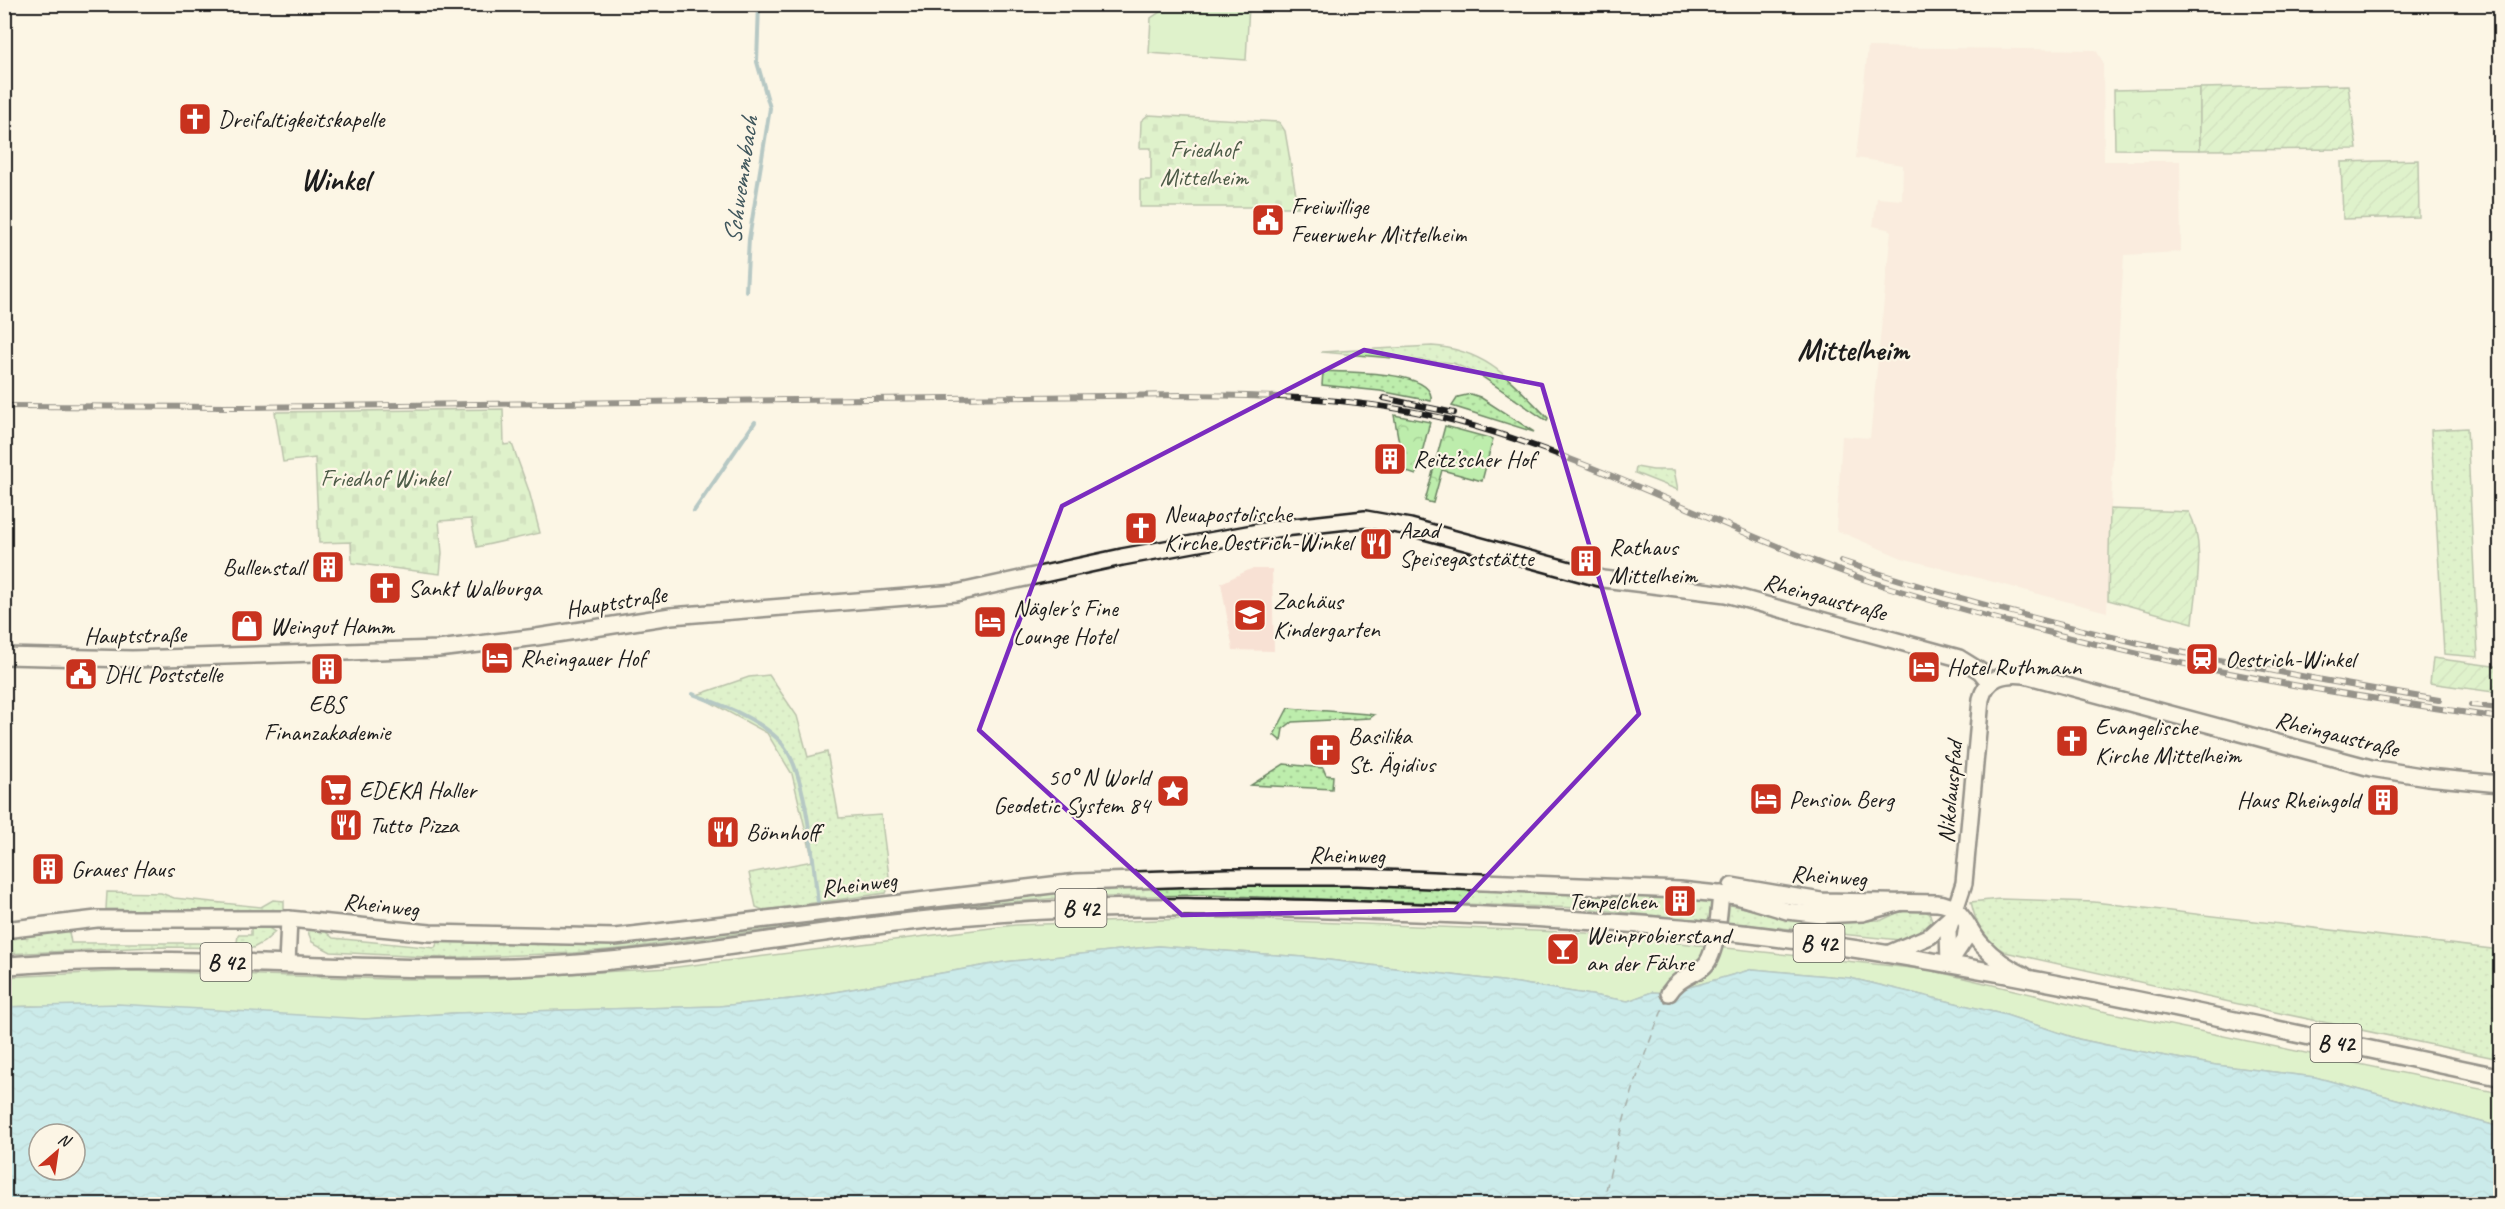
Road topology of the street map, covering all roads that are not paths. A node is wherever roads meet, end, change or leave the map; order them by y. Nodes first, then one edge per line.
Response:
1 (1122, 557) joint
2 (4, 656) edge
3 (1989, 682) junction
4 (2500, 784) edge
5 (1721, 894) junction
6 (1953, 913) junction
7 (289, 919) junction
8 (1966, 926) junction
9 (4, 930) edge
10 (1890, 953) junction
11 (1949, 963) junction
12 (287, 964) junction
13 (4, 966) edge
14 (2031, 978) junction
15 (1669, 993) dead end
16 (2500, 1077) edge

1 - 2 main road, Hauptstraße
1 - 3 main road, Rheingaustraße
3 - 4 main road, Rheingaustraße
3 - 6 main road, Nikolauspfad
5 - 6 main road, Rheinweg
5 - 7 main road, Rheinweg
5 - 15 main road
6 - 8 main road
6 - 10 main road
6 - 11 main road, Nikolauspfad
7 - 9 main road, Rheinweg
7 - 12 main road
8 - 11 main road
8 - 14 main road
10 - 11 main road, B 42
10 - 12 main road, B 42, bridge
11 - 14 main road, B 42
12 - 13 main road, B 42
14 - 16 main road, B 42

